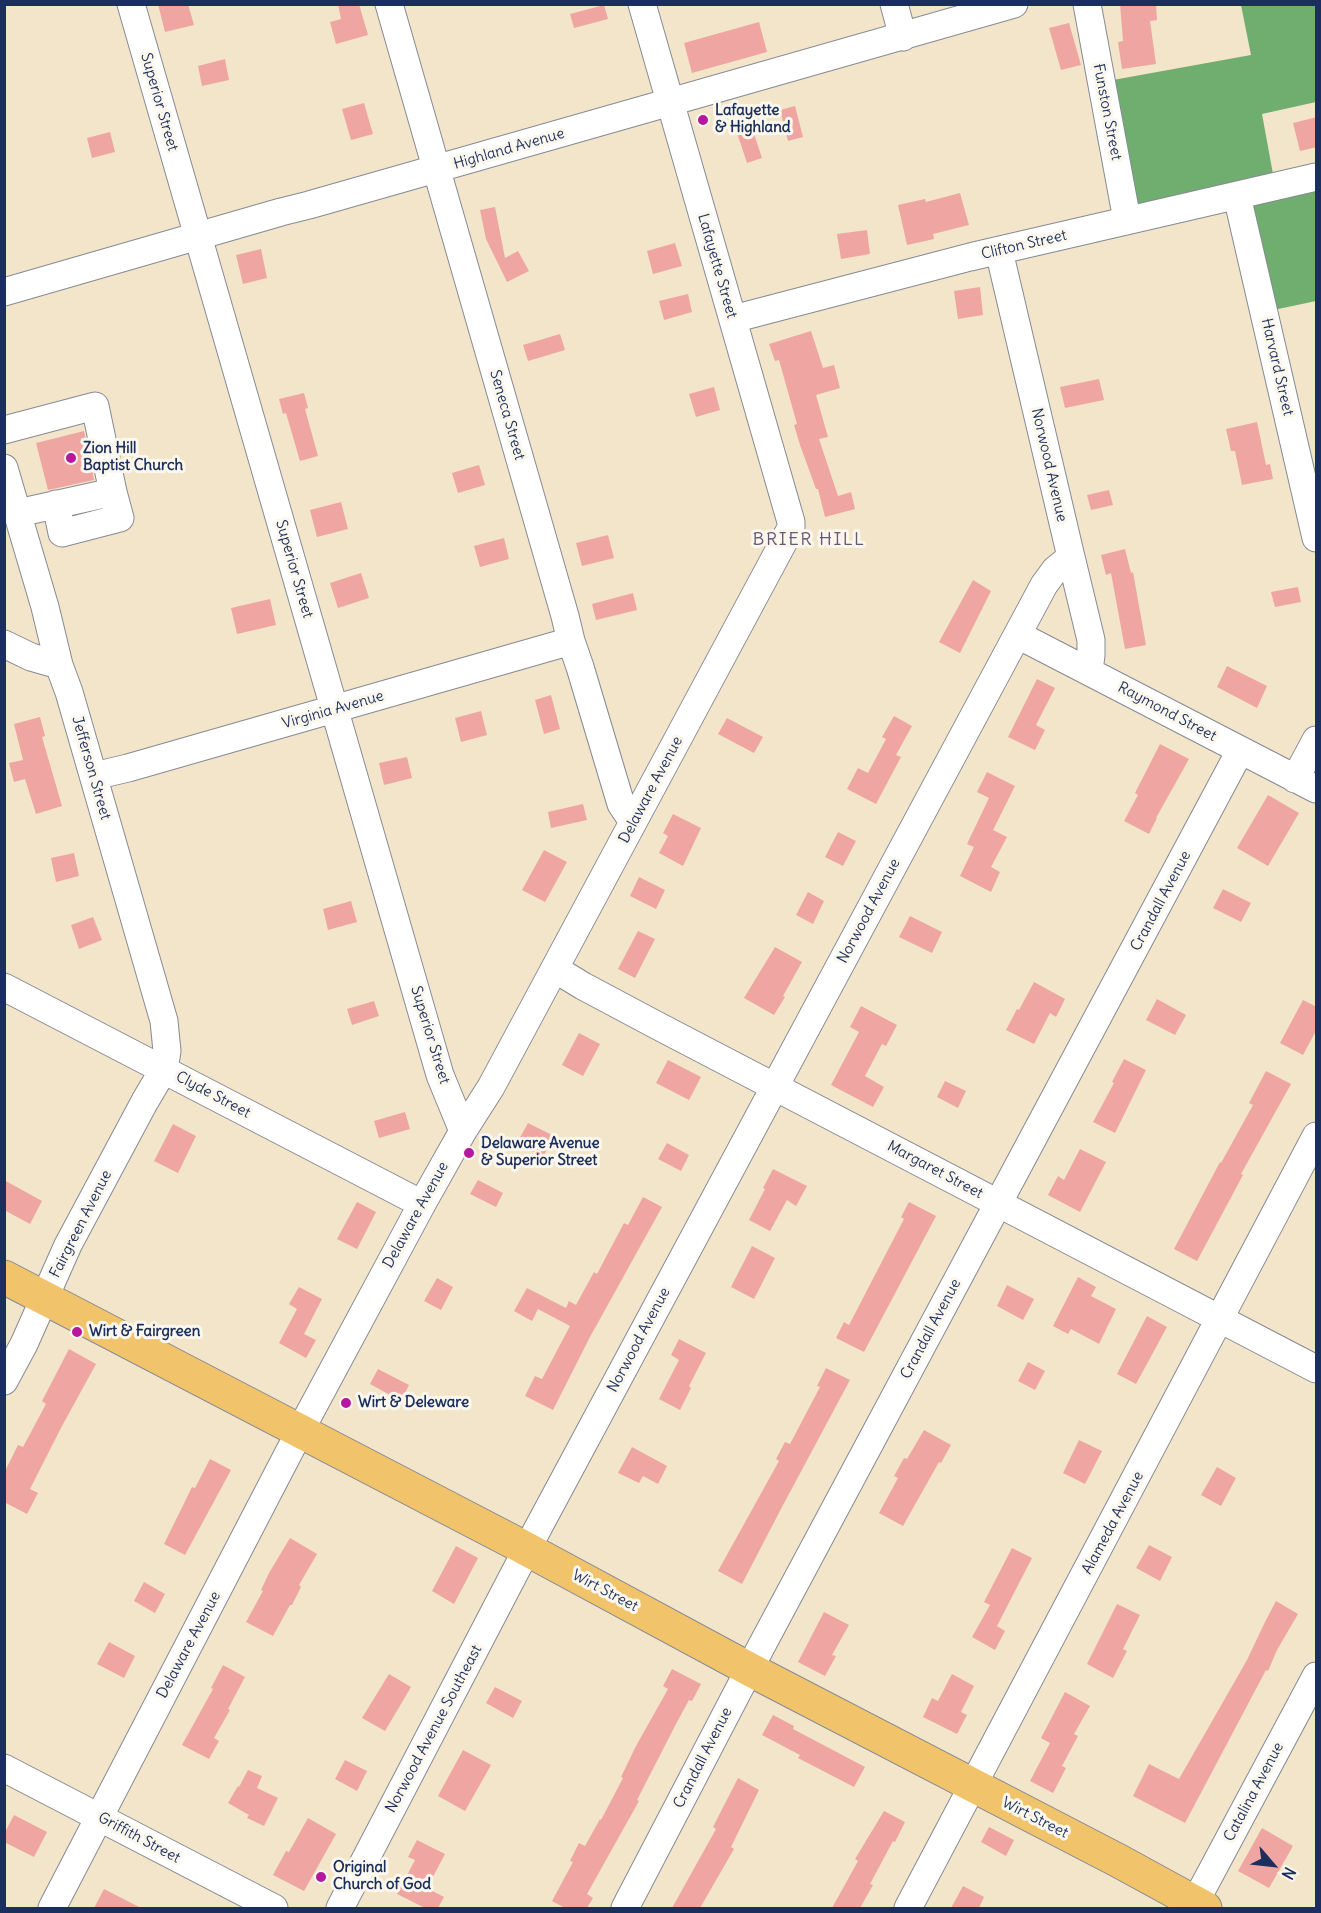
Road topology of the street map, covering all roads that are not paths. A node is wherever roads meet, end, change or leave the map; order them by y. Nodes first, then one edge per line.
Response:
1 (131, 4) edge
2 (389, 4) edge
3 (642, 4) edge
4 (894, 4) edge
5 (1014, 4) edge
6 (1087, 4) edge
7 (903, 37) junction
8 (670, 103) junction
9 (436, 169) junction
10 (1317, 177) edge
11 (1237, 196) junction
12 (1128, 220) junction
13 (198, 237) junction
14 (999, 251) junction
15 (4, 292) edge
16 (733, 319) junction
17 (4, 430) edge
18 (4, 468) edge
19 (18, 513) junction
20 (791, 528) joint
21 (1317, 538) edge
22 (1071, 557) junction
23 (1017, 635) junction
24 (571, 641) junction
25 (4, 644) edge
26 (59, 665) junction
27 (1089, 671) junction
28 (334, 710) junction
29 (1317, 740) edge
30 (1240, 751) junction
31 (94, 776) junction
32 (1306, 784) edge
33 (633, 822) junction
34 (555, 969) junction
35 (4, 987) edge
36 (164, 1069) junction
37 (775, 1086) junction
38 (463, 1131) junction
39 (1317, 1136) edge
40 (422, 1204) junction
41 (999, 1204) junction
42 (4, 1277) edge
43 (45, 1298) junction
44 (1221, 1319) junction
45 (1317, 1369) edge
46 (4, 1381) edge
47 (300, 1431) junction
48 (527, 1549) junction
49 (749, 1669) junction
50 (1317, 1676) edge
51 (4, 1768) edge
52 (972, 1785) junction
53 (99, 1817) junction
54 (1197, 1907) edge
55 (52, 1908) edge
56 (274, 1908) edge
57 (340, 1908) edge
58 (624, 1908) edge
59 (908, 1908) edge

1 - 13 street, Superior Street
2 - 9 street, Seneca Street
3 - 8 street, Lafayette Street
4 - 7 street
5 - 7 street, Highland Avenue
6 - 12 street, Funston Street
7 - 8 street, Highland Avenue
8 - 9 street, Highland Avenue
8 - 16 street, Lafayette Street
9 - 13 street, Highland Avenue
9 - 24 street, Seneca Street
10 - 11 street, Clifton Street
11 - 12 street, Clifton Street
11 - 21 street, Harvard Street
12 - 14 street, Clifton Street
13 - 15 street, Highland Avenue
13 - 28 street, Superior Street
14 - 16 street, Clifton Street
14 - 22 street, Norwood Avenue
16 - 20 street, Lafayette Street
17 - 19 street
18 - 19 street, Jefferson Street
19 - 26 street, Jefferson Street
20 - 33 street, Delaware Avenue
22 - 23 street, Norwood Avenue
22 - 27 street
23 - 27 street, Raymond Street
23 - 37 street, Norwood Avenue
24 - 28 street, Virginia Avenue
24 - 33 street, Seneca Street
25 - 26 street
26 - 31 street, Jefferson Street
27 - 30 street, Raymond Street
28 - 31 street, Virginia Avenue
28 - 38 street, Superior Street
29 - 32 street
30 - 32 street, Raymond Street
30 - 41 street, Crandall Avenue
31 - 36 street, Jefferson Street
33 - 34 street, Delaware Avenue
34 - 37 street, Margaret Street
34 - 38 street, Delaware Avenue
35 - 36 street, Clyde Street
36 - 40 street, Clyde Street
36 - 43 street, Fairgreen Avenue
37 - 41 street, Margaret Street
37 - 48 street, Norwood Avenue
38 - 40 street, Delaware Avenue
39 - 44 street, Alameda Avenue
40 - 47 street, Delaware Avenue
41 - 44 street, Margaret Street
41 - 49 street, Crandall Avenue
42 - 43 main road, Wirt Street
43 - 46 street, Fairgreen Avenue
43 - 47 main road, Wirt Street
44 - 45 street, Margaret Street
44 - 52 street, Alameda Avenue
47 - 48 main road, Wirt Street
47 - 53 street, Delaware Avenue
48 - 49 main road, Wirt Street
48 - 57 street, Norwood Avenue Southeast
49 - 52 main road, Wirt Street
49 - 58 street, Crandall Avenue
50 - 54 street, Catalina Avenue
51 - 53 street, Griffith Street
52 - 54 main road, Wirt Street
52 - 59 street, Alameda Avenue
53 - 55 street, Delaware Avenue
53 - 56 street, Griffith Street

